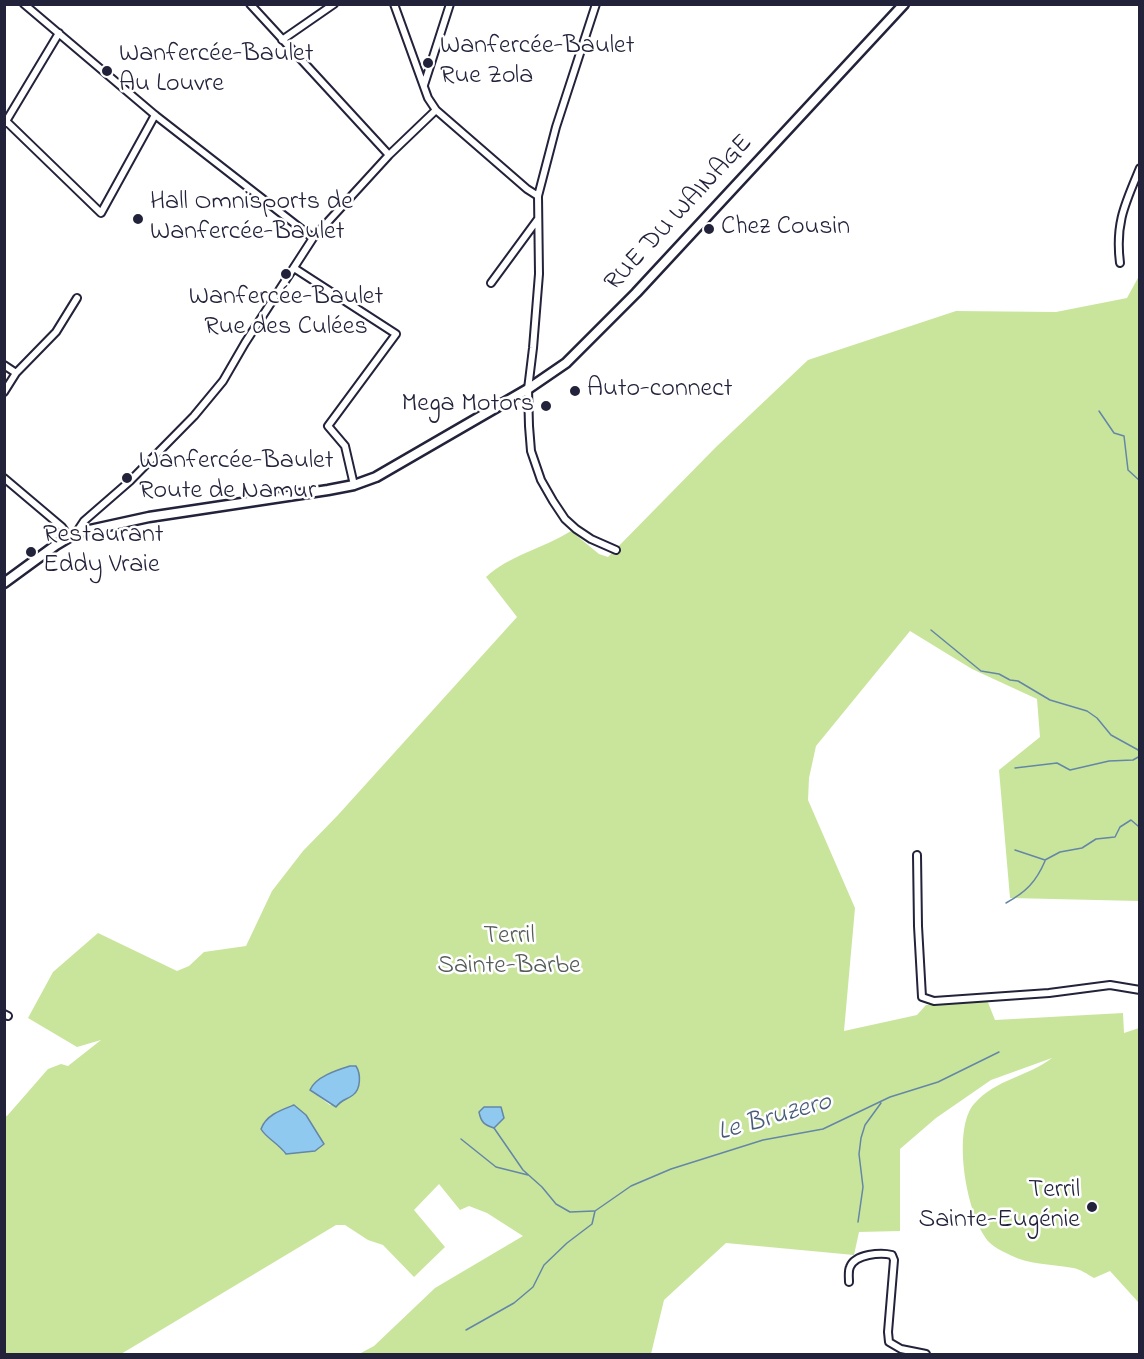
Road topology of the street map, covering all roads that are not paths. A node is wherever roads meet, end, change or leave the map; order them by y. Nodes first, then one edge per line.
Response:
1 (24, 4) edge
2 (250, 4) edge
3 (334, 4) edge
4 (394, 4) edge
5 (450, 4) edge
6 (596, 4) edge
7 (904, 4) edge
8 (59, 33) junction
9 (282, 40) junction
10 (424, 86) junction
11 (436, 110) junction
12 (156, 115) junction
13 (5, 123) edge
14 (389, 155) junction
15 (1140, 168) edge
16 (538, 196) junction
17 (538, 219) junction
18 (313, 238) junction
19 (1120, 263) dead end
20 (294, 267) junction
21 (491, 283) dead end
22 (76, 298) dead end
23 (4, 365) edge
24 (16, 373) junction
25 (528, 389) junction
26 (4, 392) edge
27 (4, 478) edge
28 (354, 485) junction
29 (73, 535) junction
30 (616, 550) dead end
31 (4, 583) edge
32 (917, 855) dead end
33 (1140, 990) edge
34 (849, 1282) dead end
35 (926, 1354) edge

1 - 8 street
2 - 9 street
3 - 9 street
4 - 10 street
5 - 10 street
6 - 16 street
7 - 25 main road, RUE DU WAINAGE
8 - 12 street
8 - 13 street
9 - 14 street
10 - 11 street
11 - 14 street
11 - 16 street
12 - 13 street
12 - 18 street
14 - 18 street
15 - 19 street
16 - 17 street
17 - 21 street
17 - 25 street
18 - 20 street
20 - 28 street
20 - 29 street
22 - 24 street
23 - 24 street
24 - 26 street
25 - 28 main road, RUE DU WAINAGE
25 - 30 street
27 - 29 street
28 - 29 main road, RUE DU WAINAGE
29 - 31 main road
32 - 33 street
34 - 35 street

